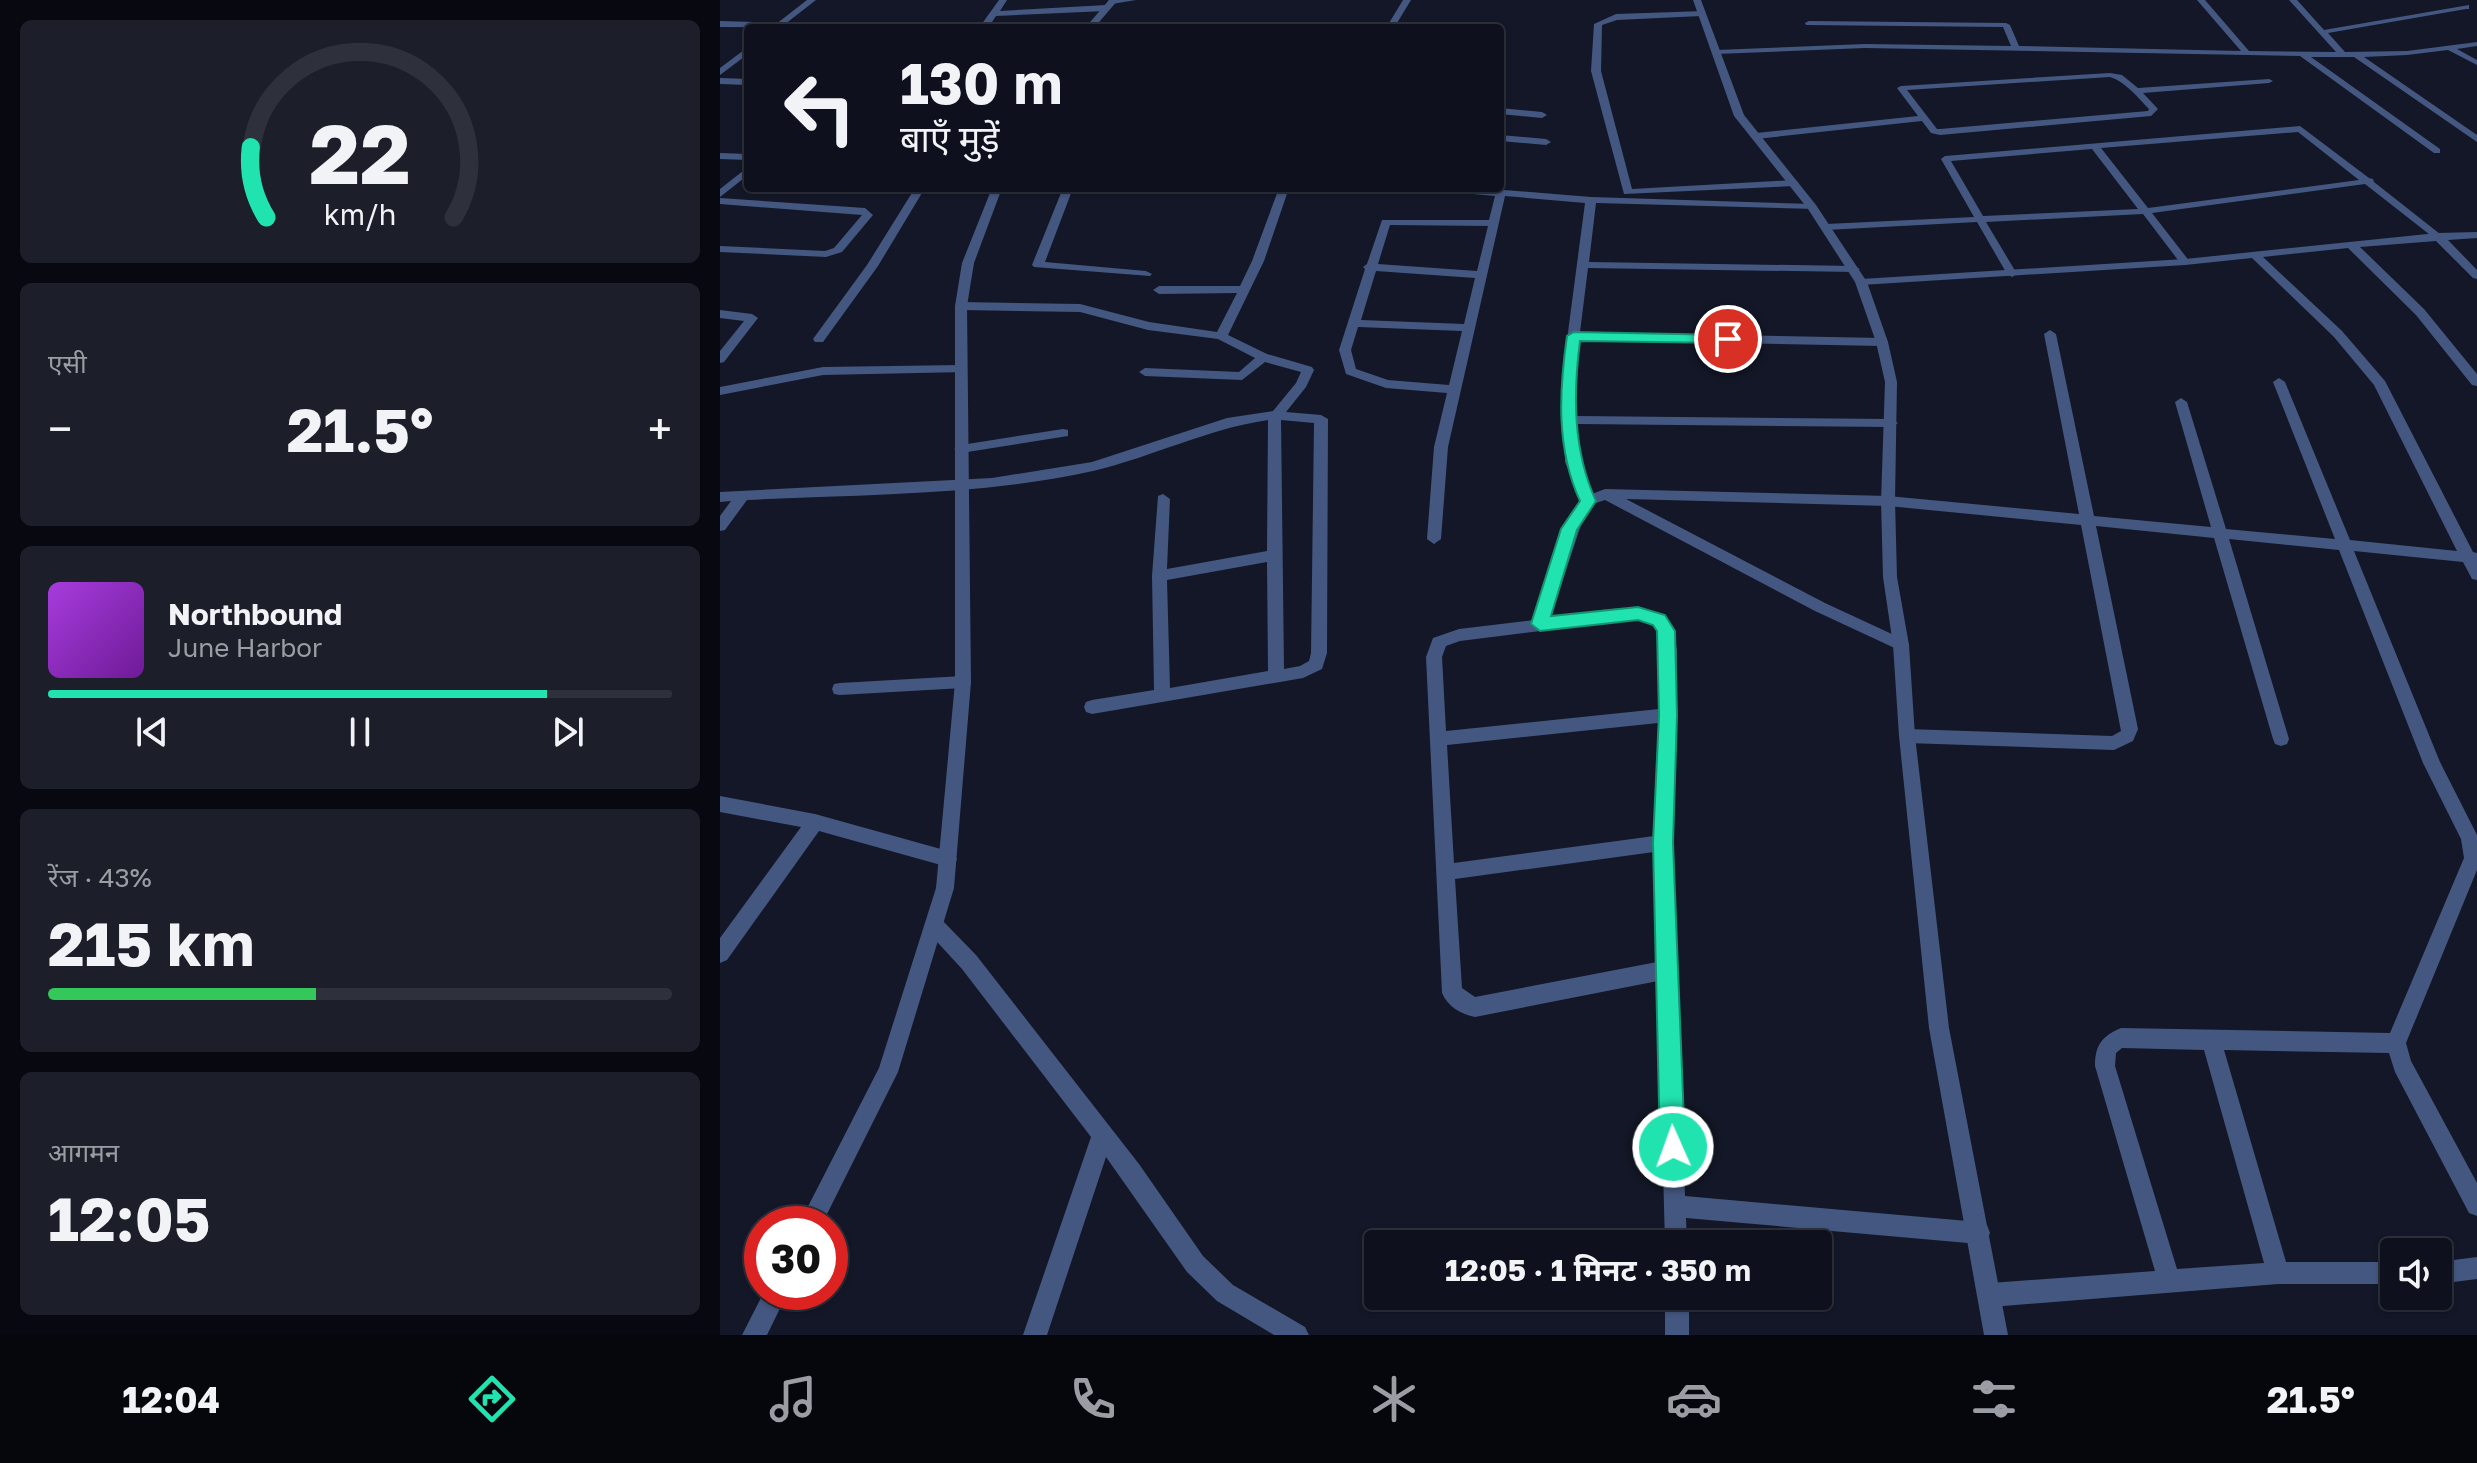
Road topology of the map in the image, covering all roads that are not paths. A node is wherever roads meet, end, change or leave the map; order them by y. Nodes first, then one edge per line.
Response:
1 (812, 0) edge
2 (1003, 0) edge
3 (1132, 0) edge
4 (1407, 0) edge
5 (2201, 0) edge
6 (2293, 0) edge
7 (2454, 0) edge
8 (1111, 3) edge
9 (1699, 7) edge
10 (2466, 7) junction
11 (1026, 12) junction
12 (2477, 12) edge
13 (994, 14) junction
14 (1809, 23) dead end
15 (720, 24) edge
16 (780, 24) edge
17 (987, 24) edge
18 (1022, 24) edge
19 (1093, 24) edge
20 (1392, 24) edge
21 (744, 25) edge
22 (2323, 32) junction
23 (2477, 44) edge
24 (2016, 48) junction
25 (2449, 48) junction
26 (1716, 52) junction
27 (744, 53) edge
28 (2247, 53) junction
29 (2301, 54) junction
30 (2343, 55) junction
31 (2355, 55) junction
32 (2477, 63) edge
33 (720, 72) edge
34 (720, 81) edge
35 (2269, 81) dead end
36 (744, 82) edge
37 (2136, 91) junction
38 (1504, 111) edge
39 (1542, 115) dead end
40 (1925, 118) junction
41 (1756, 136) junction
42 (1504, 138) edge
43 (2477, 139) edge
44 (1546, 142) dead end
45 (2096, 148) junction
46 (2437, 151) dead end
47 (720, 156) edge
48 (744, 157) edge
49 (744, 173) edge
50 (2370, 181) junction
51 (1794, 183) junction
52 (918, 192) edge
53 (995, 192) edge
54 (1066, 192) edge
55 (1282, 192) edge
56 (1489, 192) edge
57 (1501, 193) junction
58 (720, 194) edge
59 (1624, 197) junction
60 (1591, 200) junction
61 (720, 201) edge
62 (1812, 207) junction
63 (2145, 211) junction
64 (1982, 217) junction
65 (1494, 223) junction
66 (1826, 227) junction
67 (2477, 235) edge
68 (2437, 236) junction
69 (2351, 244) junction
70 (720, 249) edge
71 (2255, 255) junction
72 (2185, 262) junction
73 (1584, 265) junction
74 (1369, 267) junction
75 (1146, 274) dead end
76 (2012, 274) junction
77 (1482, 275) junction
78 (1857, 275) junction
79 (2477, 276) edge
80 (1244, 289) junction
81 (1159, 290) dead end
82 (961, 306) junction
83 (720, 314) edge
84 (1353, 323) junction
85 (1470, 328) junction
86 (2050, 334) dead end
87 (1221, 336) junction
88 (1574, 336) junction
89 (819, 339) dead end
90 (1882, 342) junction
91 (1263, 357) junction
92 (720, 359) edge
93 (961, 369) junction
94 (1145, 372) dead end
95 (2279, 382) dead end
96 (2477, 382) edge
97 (1454, 389) junction
98 (720, 391) edge
99 (2181, 402) dead end
100 (1276, 415) junction
101 (1570, 420) junction
102 (1891, 423) junction
103 (1063, 433) dead end
104 (961, 449) junction
105 (959, 486) junction
106 (1605, 494) junction
107 (720, 497) edge
108 (742, 497) junction
109 (1163, 499) dead end
110 (1588, 501) junction
111 (1888, 501) junction
112 (2088, 522) junction
113 (720, 526) edge
114 (2222, 535) junction
115 (1434, 539) dead end
116 (2344, 547) junction
117 (1275, 555) junction
118 (2473, 558) edge
119 (2477, 575) edge
120 (1159, 576) junction
121 (1540, 624) junction
122 (1901, 645) junction
123 (1276, 675) junction
124 (963, 682) junction
125 (840, 689) dead end
126 (1162, 693) junction
127 (1092, 707) dead end
128 (1668, 715) junction
129 (1907, 736) junction
130 (1438, 739) junction
131 (2281, 739) dead end
132 (720, 804) edge
133 (815, 822) junction
134 (1663, 843) junction
135 (948, 859) junction
136 (1445, 872) junction
137 (935, 926) junction
138 (720, 954) edge
139 (1665, 970) junction
140 (2211, 1040) junction
141 (2396, 1043) junction
142 (1102, 1136) junction
143 (2477, 1205) edge
144 (819, 1206) edge
145 (1675, 1206) junction
146 (1676, 1230) edge
147 (1979, 1233) junction
148 (2477, 1268) edge
149 (2278, 1273) junction
150 (2380, 1273) edge
151 (2452, 1273) edge
152 (2169, 1281) junction
153 (1991, 1295) junction
154 (767, 1310) edge
155 (1677, 1310) edge
156 (754, 1335) edge
157 (1035, 1335) edge
158 (1297, 1335) edge
159 (1677, 1335) edge
160 (1996, 1335) edge

1 - 16 street
2 - 13 street
3 - 8 street
4 - 20 street
5 - 28 lane
6 - 22 lane
7 - 10 lane
8 - 11 street
8 - 19 street
9 - 26 street
9 - 59 street
10 - 12 lane
10 - 22 lane
11 - 13 street
11 - 18 street
13 - 17 street
14 - 24 lane
15 - 21 street
22 - 30 lane
23 - 25 lane
24 - 26 lane
24 - 28 lane
25 - 31 lane
25 - 32 lane
26 - 41 street
27 - 33 street
28 - 29 lane
29 - 30 lane
29 - 46 lane
30 - 31 lane
31 - 43 lane
34 - 36 street
35 - 37 lane
37 - 40 lane
37 - 40 lane
38 - 39 street
40 - 41 lane
41 - 51 street
42 - 44 street
45 - 50 lane
45 - 63 lane
45 - 64 lane
47 - 48 street
49 - 58 street
50 - 63 lane
50 - 68 lane
51 - 59 street
51 - 62 street
52 - 89 street
53 - 82 street
54 - 75 street
55 - 80 street
56 - 57 street
57 - 60 street
57 - 65 street
59 - 60 street
59 - 62 street
60 - 73 street
61 - 70 street
62 - 66 street
63 - 64 lane
63 - 72 lane
64 - 66 lane
64 - 76 lane
65 - 74 street
65 - 77 street
66 - 78 street
67 - 68 street
68 - 69 street
68 - 79 street
69 - 71 street
69 - 96 street
71 - 72 street
71 - 118 street
72 - 76 street
73 - 78 street
73 - 88 street
74 - 77 street
74 - 84 street
76 - 78 street
77 - 85 street
78 - 90 street
80 - 81 street
80 - 87 street
82 - 87 street
82 - 93 street
83 - 92 street
84 - 85 street
84 - 97 street
85 - 97 street
86 - 112 street
87 - 91 street
88 - 90 street
88 - 101 street
90 - 102 street
91 - 94 street
91 - 100 street
93 - 98 street
93 - 104 street
95 - 116 street
97 - 115 street
99 - 114 street
100 - 105 street
100 - 117 street
100 - 123 street
101 - 102 street
101 - 110 street
102 - 111 street
103 - 104 street
104 - 105 street
105 - 108 street
105 - 124 street
106 - 110 street
106 - 111 street
106 - 122 street
107 - 108 street
108 - 113 street
109 - 120 street
110 - 121 street
111 - 112 street
111 - 122 street
112 - 114 street
112 - 129 street
114 - 116 street
114 - 131 street
116 - 118 street
116 - 141 street
117 - 120 street
117 - 123 street
118 - 119 street
120 - 126 street
121 - 128 street
121 - 130 street
122 - 129 street
123 - 126 street
124 - 125 street
124 - 135 street
126 - 127 street
128 - 130 street
128 - 134 street
129 - 147 street
130 - 136 street
132 - 133 street
133 - 135 street
133 - 138 street
134 - 136 street
134 - 139 street
135 - 137 street
136 - 139 street
137 - 142 street
137 - 144 street
139 - 145 street
140 - 141 street
140 - 149 street
140 - 152 street
141 - 143 street
142 - 157 street
142 - 158 street
145 - 146 street
145 - 147 street
147 - 153 street
148 - 151 street
149 - 150 street
149 - 152 street
152 - 153 street
153 - 160 street
154 - 156 street
155 - 159 street

